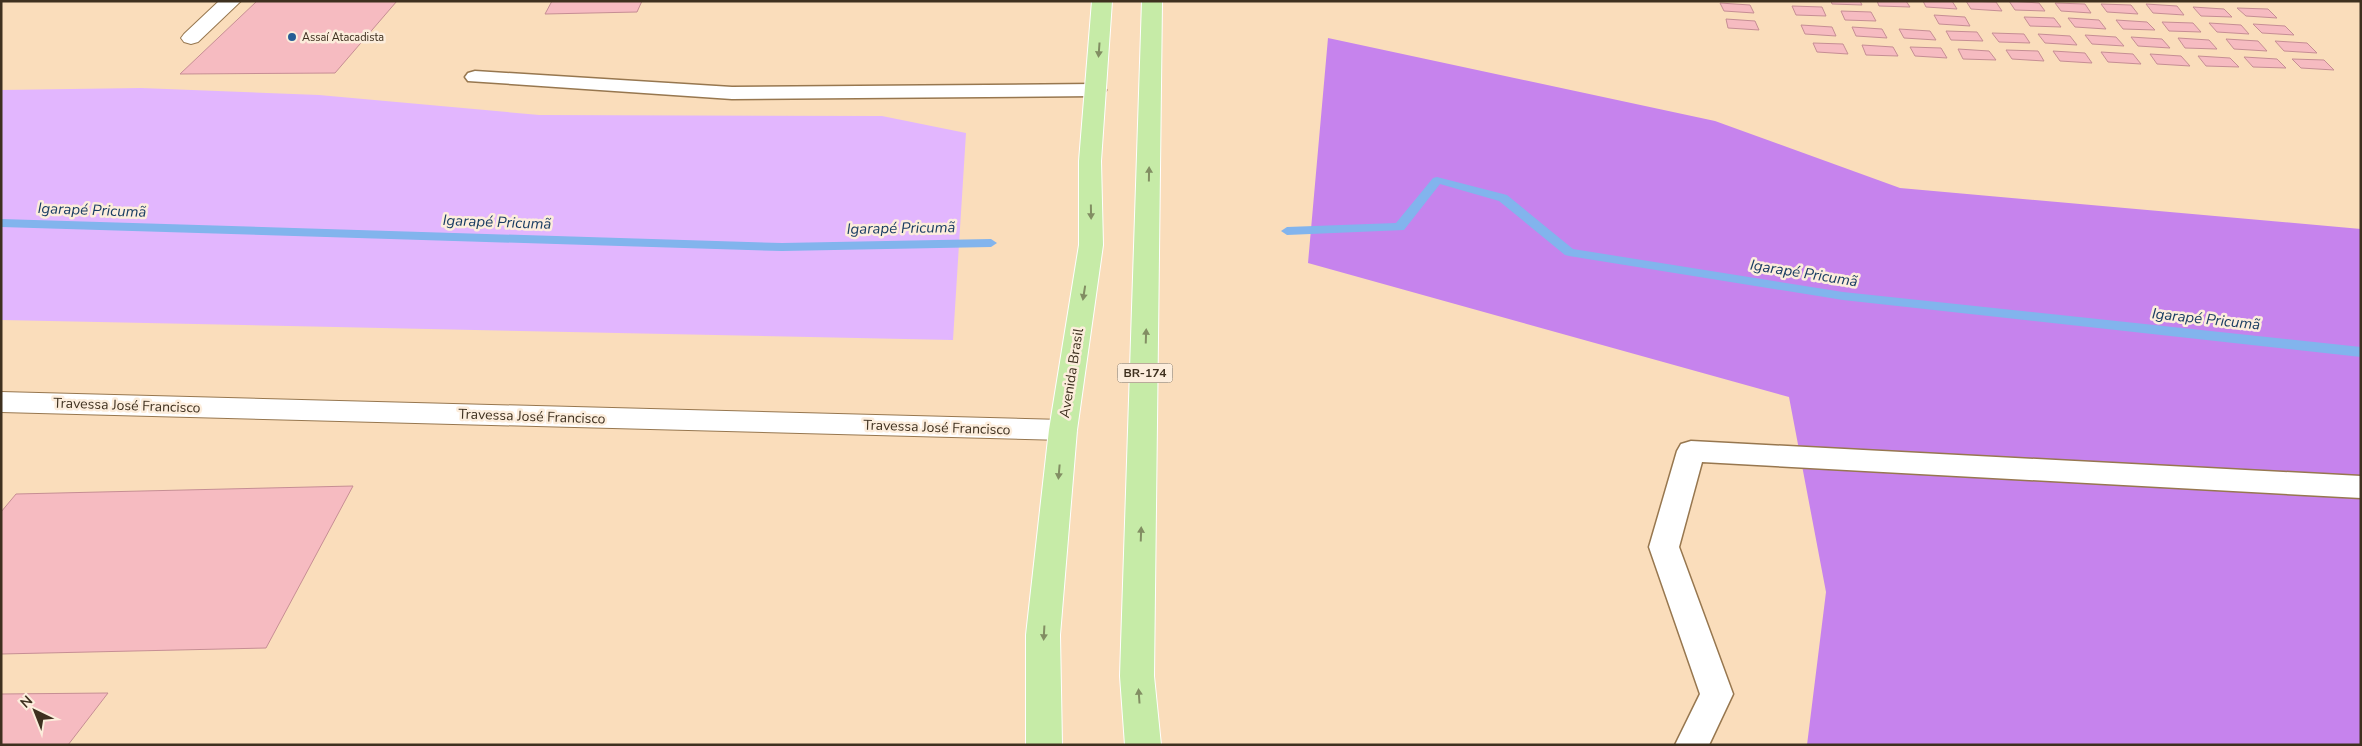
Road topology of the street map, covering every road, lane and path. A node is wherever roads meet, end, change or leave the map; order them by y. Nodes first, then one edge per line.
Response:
1 (231, 1) edge
2 (1102, 1) edge
3 (1152, 1) edge
4 (191, 38) dead end
5 (475, 77) dead end
6 (1096, 90) junction
7 (1, 402) edge
8 (1063, 430) junction
9 (2361, 487) edge
10 (1044, 745) edge
11 (1142, 745) edge
12 (1692, 745) edge

1 - 4 street
2 -> 6 highway, Avenida Brasil
11 -> 3 highway, BR-174
5 - 6 lane
6 -> 8 highway, Avenida Brasil
7 - 8 street, Travessa José Francisco
8 -> 10 highway, Avenida Brasil
9 - 12 lane

